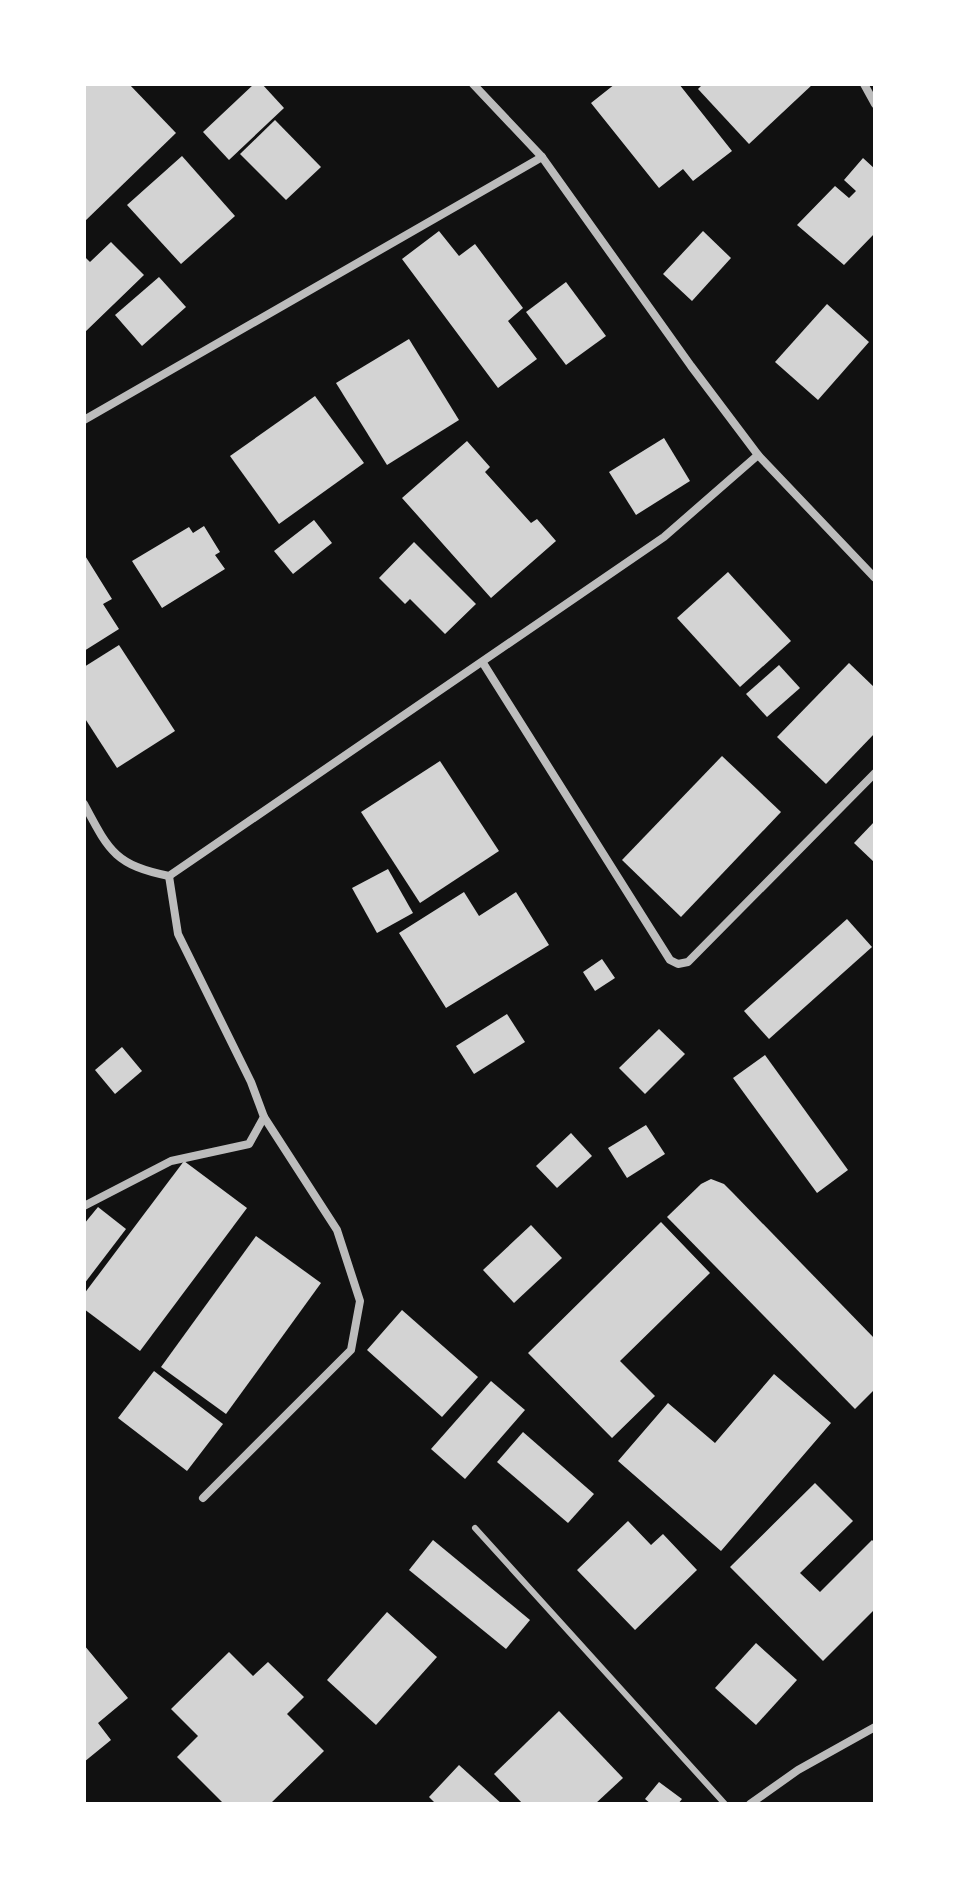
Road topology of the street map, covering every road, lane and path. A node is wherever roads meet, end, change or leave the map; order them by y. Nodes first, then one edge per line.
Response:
1 (473, 84) edge
2 (864, 84) edge
3 (875, 104) edge
4 (542, 157) junction
5 (84, 405) edge
6 (88, 418) edge
7 (758, 455) junction
8 (875, 578) edge
9 (483, 663) junction
10 (875, 773) edge
11 (84, 804) edge
12 (169, 876) junction
13 (264, 1117) junction
14 (84, 1206) edge
15 (203, 1498) dead end
16 (475, 1528) dead end
17 (875, 1727) edge
18 (725, 1804) edge
19 (750, 1804) edge

1 - 4 street
2 - 3 street
4 - 6 street
4 - 7 street
5 - 6 street
7 - 8 street
7 - 9 street
9 - 10 street
9 - 12 street
11 - 12 street
12 - 13 street
13 - 14 street
13 - 15 street
16 - 18 lane
17 - 19 street

